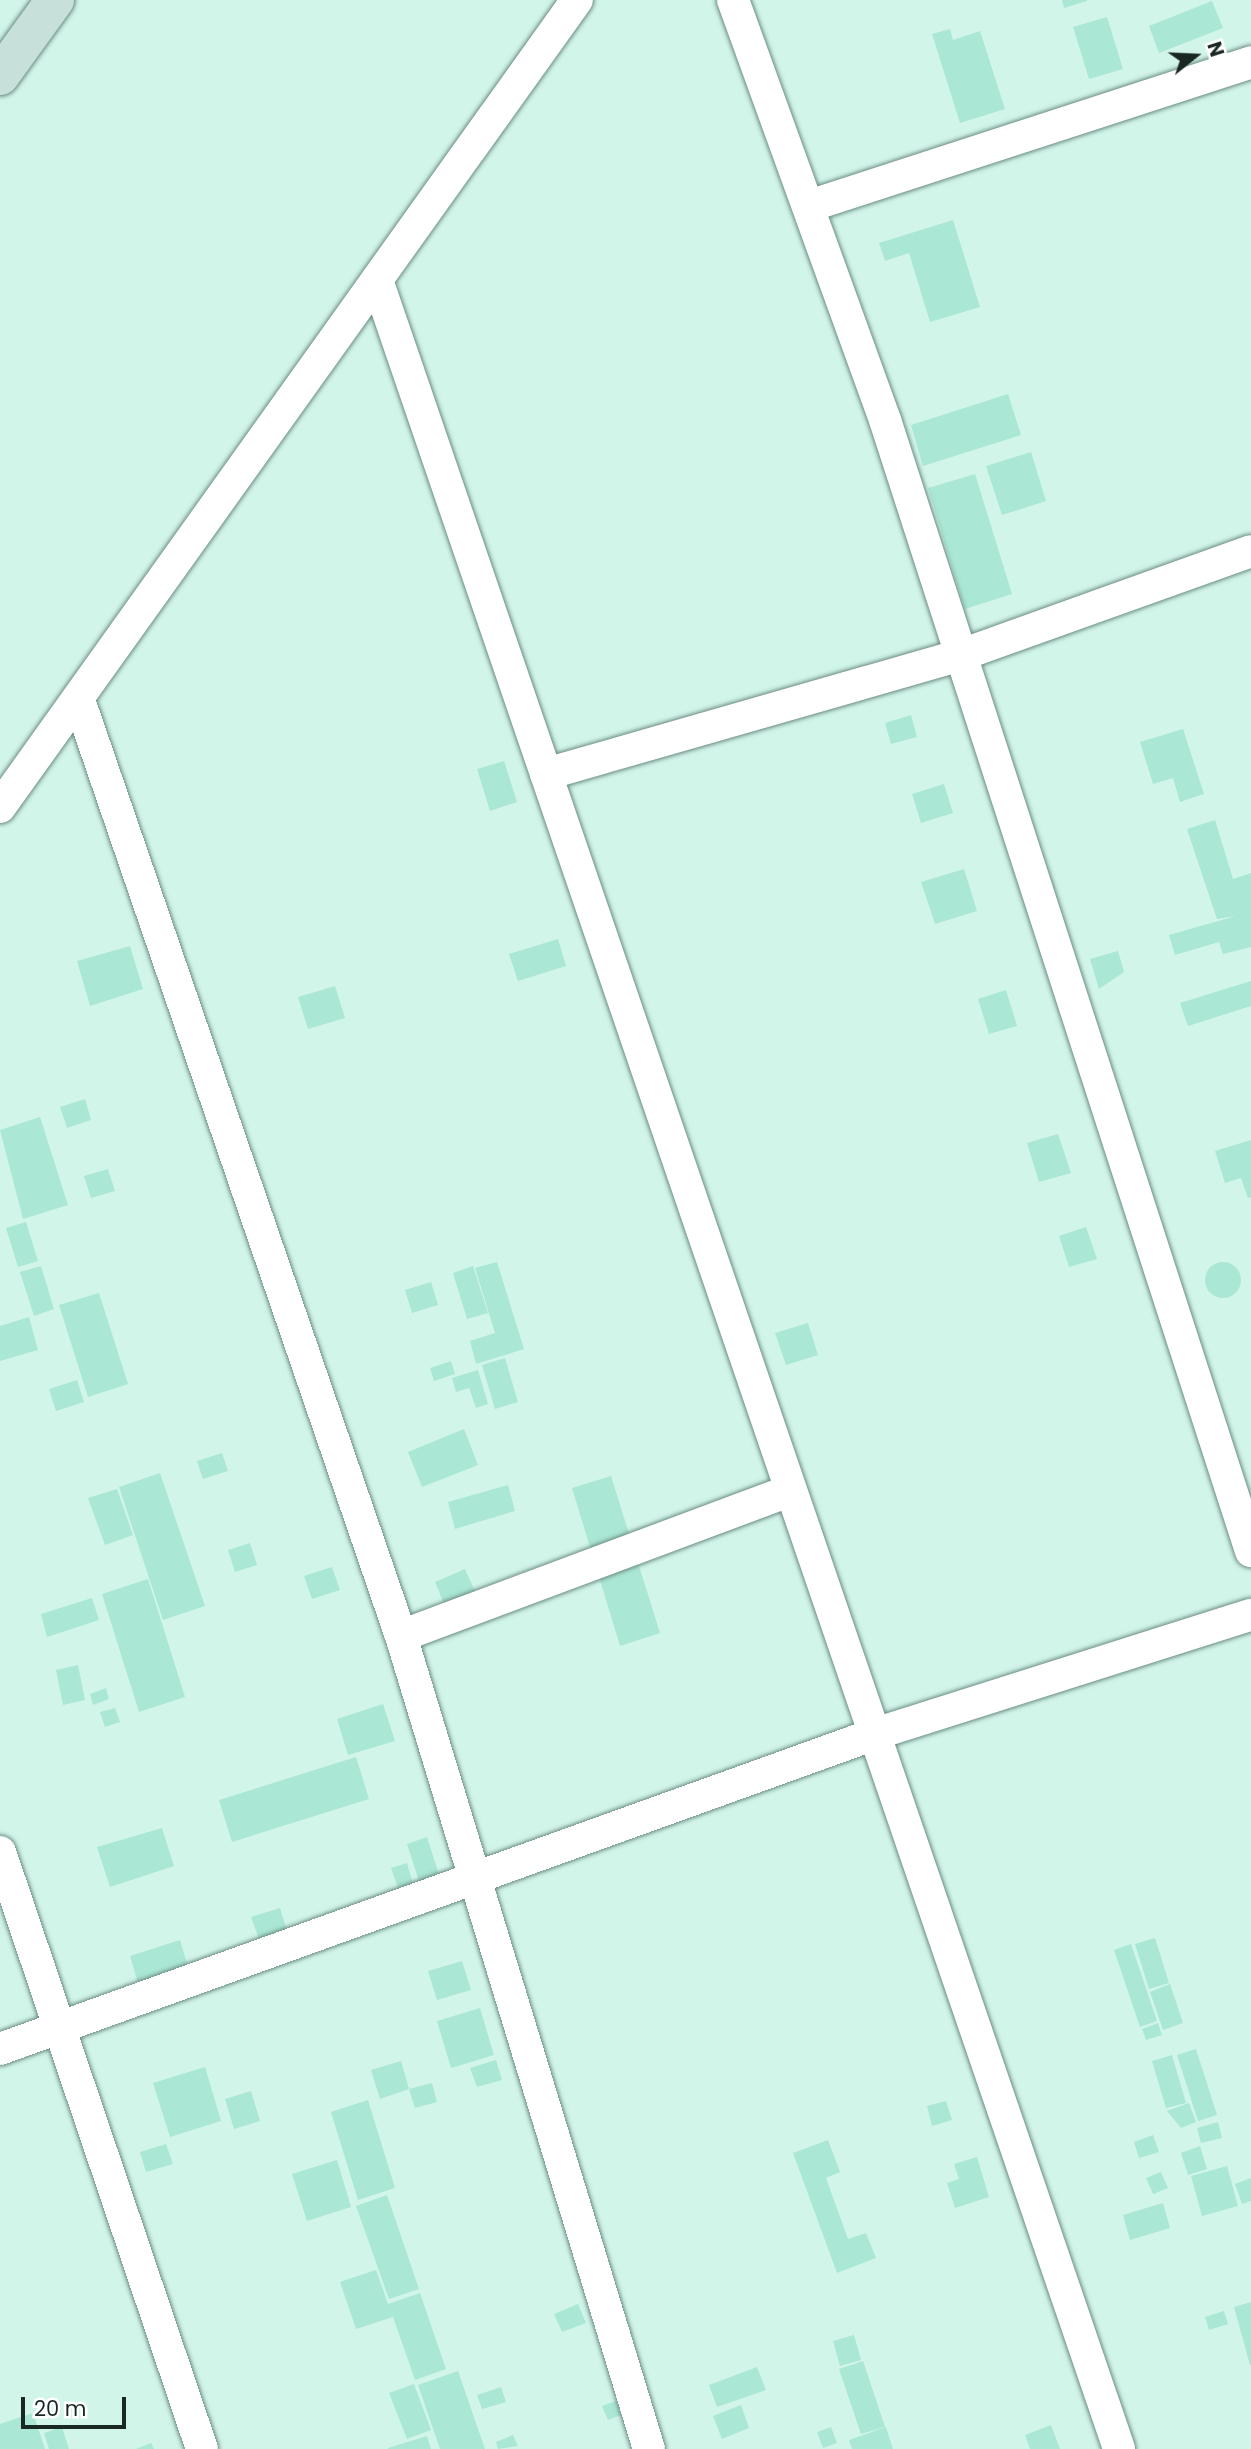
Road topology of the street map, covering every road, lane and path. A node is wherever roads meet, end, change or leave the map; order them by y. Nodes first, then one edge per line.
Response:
1 (55, 0) edge
2 (577, 0) edge
3 (733, 0) edge
4 (1251, 62) edge
5 (0, 76) edge
6 (812, 205) junction
7 (377, 280) junction
8 (1251, 551) edge
9 (961, 655) junction
10 (79, 700) junction
11 (546, 774) junction
12 (0, 807) edge
13 (791, 1490) junction
14 (1251, 1552) edge
15 (1251, 1615) edge
16 (401, 1636) junction
17 (875, 1734) junction
18 (0, 1852) edge
19 (473, 1879) junction
20 (60, 2027) junction
21 (0, 2049) edge
22 (202, 2449) edge
23 (649, 2449) edge
24 (1119, 2449) edge

1 - 5 main road
2 - 7 street
3 - 6 street
4 - 6 street
6 - 9 street
7 - 10 street
7 - 11 street
8 - 9 street
9 - 11 street
9 - 14 street
10 - 12 street
10 - 16 street
11 - 13 street
13 - 16 street
13 - 17 street
15 - 17 street
16 - 19 street
17 - 19 street
17 - 24 street
18 - 20 street
19 - 20 street
19 - 23 street
20 - 21 street
20 - 22 street

